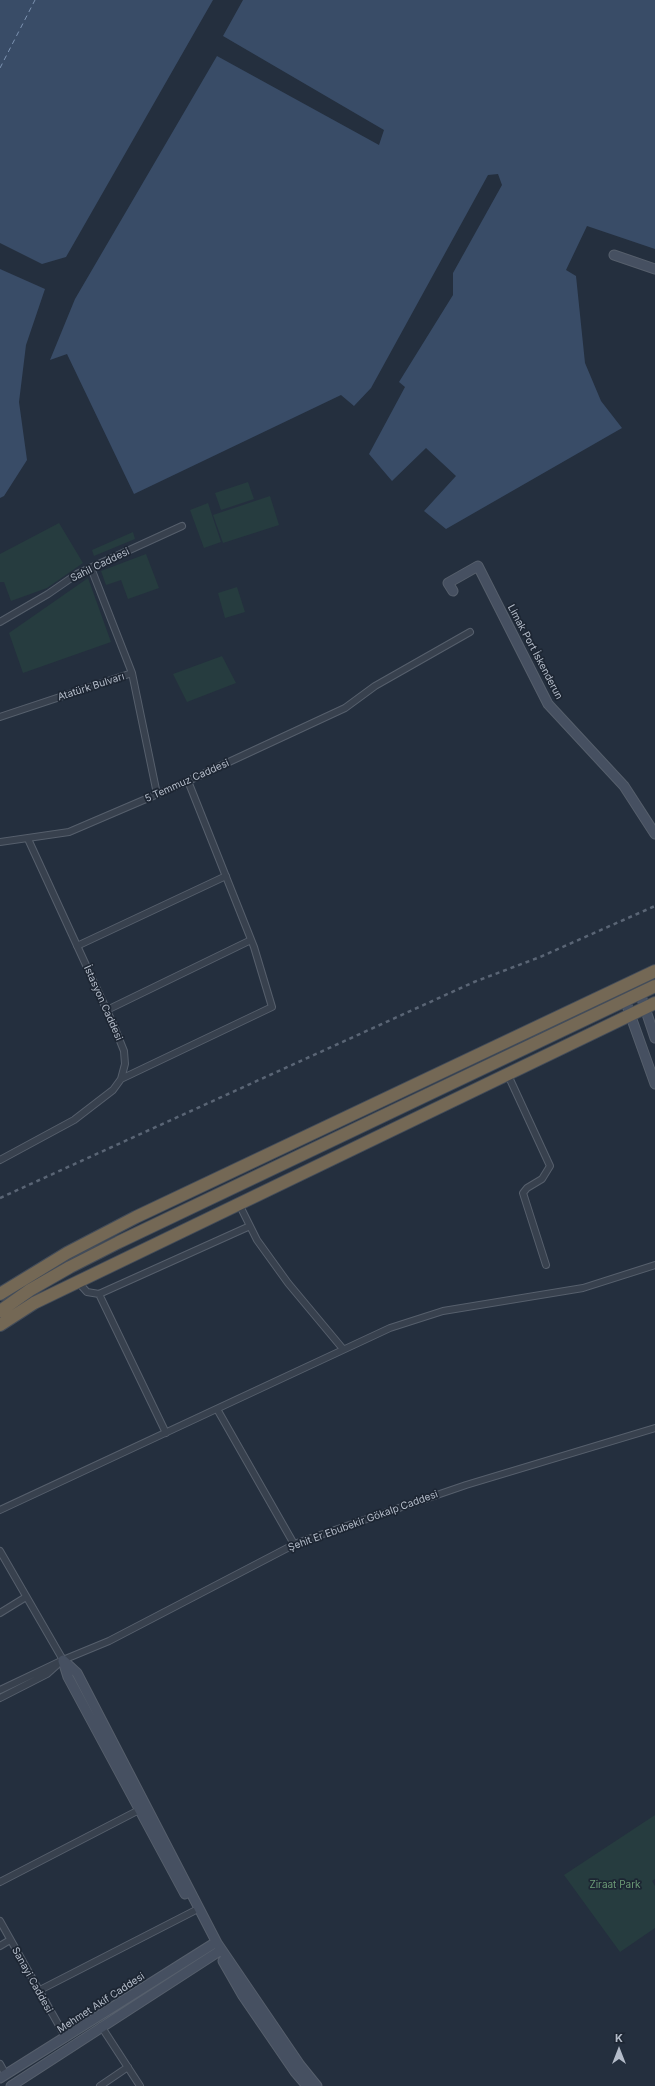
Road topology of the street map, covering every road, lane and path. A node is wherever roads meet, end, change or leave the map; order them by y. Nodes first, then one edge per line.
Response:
1 (614, 255) dead end
2 (655, 269) edge
3 (182, 526) dead end
4 (91, 568) junction
5 (453, 592) dead end
6 (0, 622) edge
7 (470, 632) dead end
8 (132, 673) junction
9 (0, 717) edge
10 (188, 781) junction
11 (157, 794) junction
12 (655, 834) edge
13 (28, 839) junction
14 (0, 842) edge
15 (226, 876) junction
16 (251, 940) junction
17 (77, 946) junction
18 (655, 971) edge
19 (655, 986) edge
20 (640, 993) junction
21 (625, 1000) junction
22 (650, 1005) edge
23 (107, 1010) junction
24 (630, 1014) junction
25 (655, 1038) edge
26 (508, 1075) junction
27 (121, 1079) junction
28 (655, 1084) edge
29 (0, 1160) edge
30 (239, 1204) junction
31 (250, 1226) junction
32 (546, 1265) dead end
33 (655, 1265) edge
34 (78, 1282) junction
35 (0, 1293) edge
36 (99, 1294) junction
37 (0, 1311) edge
38 (0, 1325) edge
39 (343, 1350) junction
40 (217, 1408) junction
41 (655, 1428) edge
42 (166, 1433) junction
43 (0, 1510) edge
44 (294, 1544) junction
45 (0, 1551) edge
46 (26, 1597) junction
47 (0, 1613) edge
48 (63, 1660) junction
49 (0, 1690) edge
50 (0, 1698) edge
51 (139, 1810) junction
52 (0, 1882) edge
53 (194, 1911) junction
54 (0, 1921) edge
55 (10, 1940) junction
56 (0, 1946) edge
57 (216, 1948) junction
58 (38, 1991) junction
59 (101, 2026) junction
60 (66, 2038) junction
61 (0, 2064) edge
62 (128, 2067) junction
63 (3, 2077) edge
64 (11, 2086) edge
65 (100, 2086) edge
66 (140, 2086) edge
67 (307, 2086) edge
68 (317, 2086) edge

1 - 2 street
3 - 4 street, Sahil Caddesi
4 - 6 street, Sahil Caddesi
4 - 8 street
5 - 12 street, Limak Port İskenderun
7 - 10 street, 5 Temmuz Caddesi
8 - 9 street, Atatürk Bulvarı
8 - 11 street, Atatürk Bulvarı
10 - 11 street, 5 Temmuz Caddesi
10 - 15 street
11 - 13 street, 5 Temmuz Caddesi
13 - 14 street, 5 Temmuz Caddesi
13 - 17 street, İstasyon Caddesi
15 - 16 street
15 - 17 street
16 - 23 street
16 - 27 street
17 - 23 street, İstasyon Caddesi
18 - 35 highway
19 - 20 highway
20 - 21 highway
20 - 22 street
21 - 24 street
21 - 37 highway
22 - 24 highway
22 - 25 street
23 - 27 street, İstasyon Caddesi
24 - 26 highway
24 - 28 street
26 - 30 highway
26 - 32 street
27 - 29 street
30 - 31 street
30 - 34 highway
31 - 36 street
31 - 39 street
33 - 39 street
34 - 36 street
34 - 38 highway
36 - 42 street
39 - 40 street
40 - 42 street
40 - 44 street
41 - 44 street, Şehit Er Ebubekir Gökalp Caddesi
42 - 43 street
44 - 48 street, Şehit Er Ebubekir Gökalp Caddesi
45 - 46 street
46 - 47 street
46 - 48 street
48 - 49 street, Şehit Er Ebubekir Gökalp Caddesi
48 - 50 street, Şehit Er Ebubekir Gökalp Caddesi
48 - 51 street
48 - 68 street
51 - 52 street
51 - 53 street
53 - 57 street
53 - 58 street
54 - 55 street, Sanayi Caddesi
55 - 56 street
55 - 58 street, Sanayi Caddesi
57 - 59 street
57 - 60 street, Mehmet Akif Caddesi
57 - 67 street
58 - 60 street, Sanayi Caddesi
59 - 62 street
59 - 64 street
60 - 63 street, Mehmet Akif Caddesi
61 - 63 street
62 - 65 street
62 - 66 street

